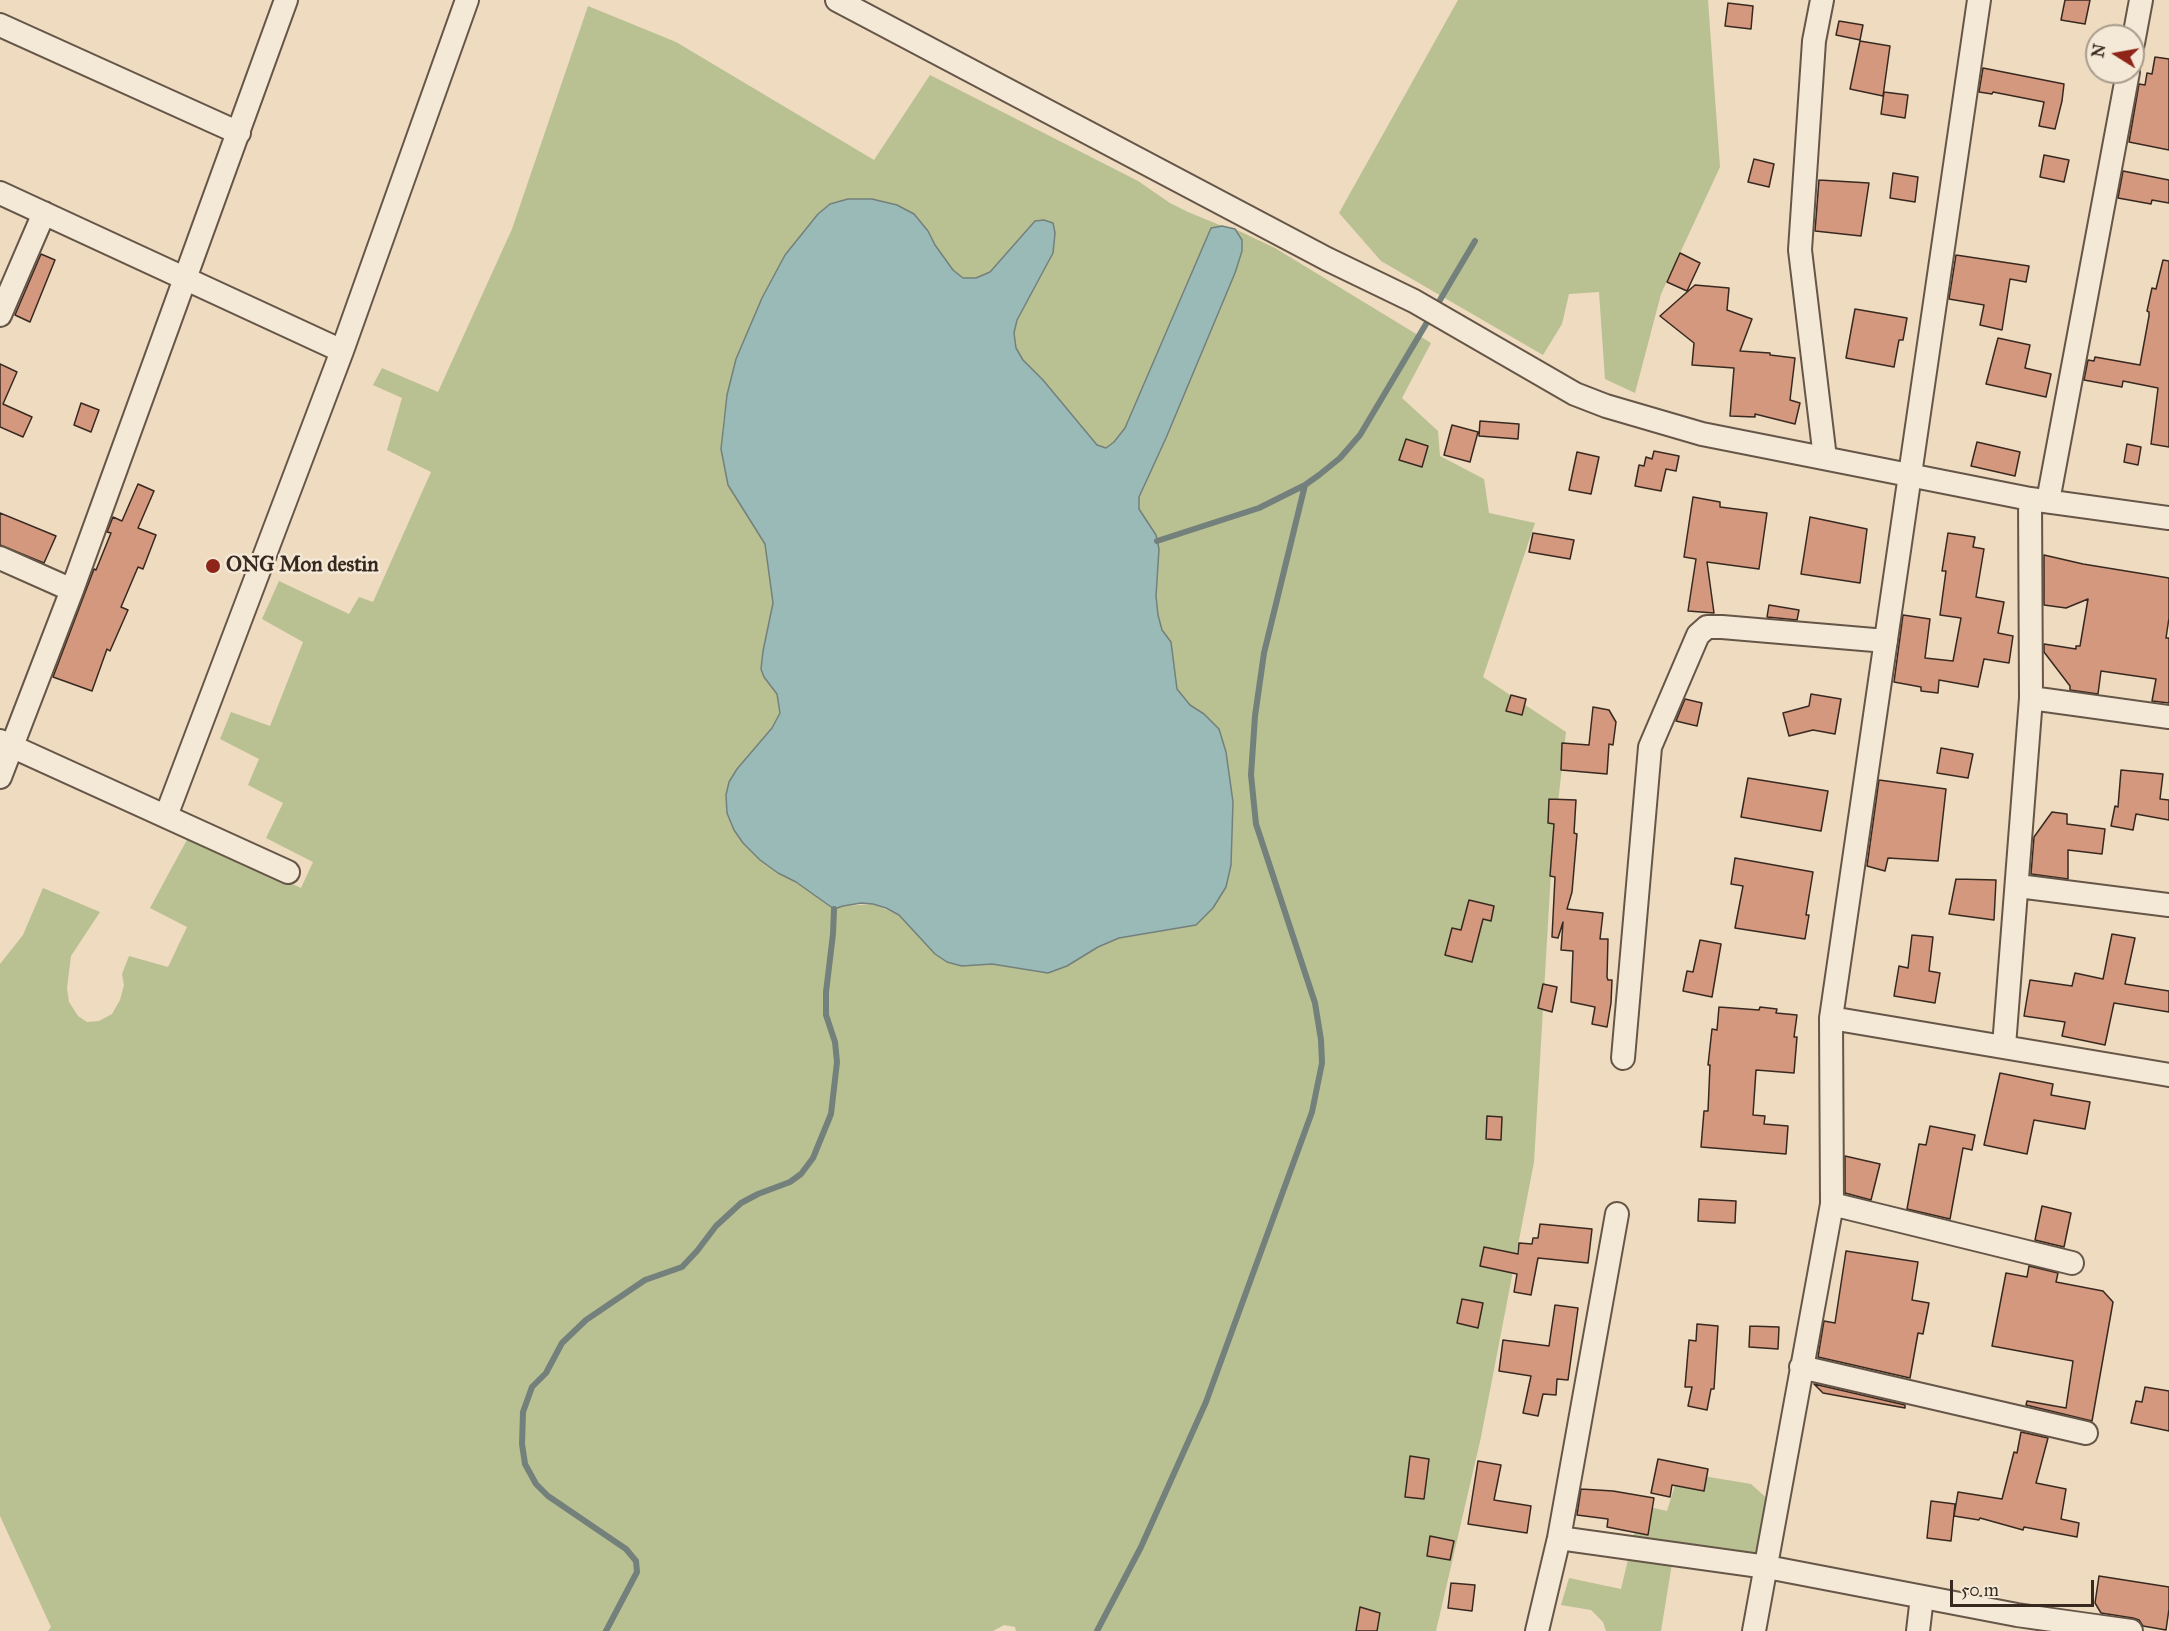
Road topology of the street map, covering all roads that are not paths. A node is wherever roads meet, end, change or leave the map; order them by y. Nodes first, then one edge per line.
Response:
1 (286, 0) edge
2 (467, 0) edge
3 (837, 0) edge
4 (1822, 0) edge
5 (1979, 0) edge
6 (2141, 0) edge
7 (2137, 24) edge
8 (0, 25) edge
9 (2126, 84) edge
10 (239, 133) junction
11 (0, 193) edge
12 (44, 213) junction
13 (185, 277) junction
14 (0, 315) edge
15 (342, 351) junction
16 (1825, 458) junction
17 (1910, 476) junction
18 (2039, 500) junction
19 (2169, 518) edge
20 (0, 558) edge
21 (72, 590) junction
22 (1886, 641) junction
23 (2031, 698) junction
24 (2169, 717) edge
25 (6, 743) edge
26 (0, 777) edge
27 (166, 816) junction
28 (288, 872) dead end
29 (2018, 886) junction
30 (2169, 905) edge
31 (1831, 1018) junction
32 (2004, 1046) junction
33 (1623, 1058) dead end
34 (2169, 1075) edge
35 (1832, 1204) junction
36 (1617, 1214) dead end
37 (2072, 1263) dead end
38 (1801, 1367) junction
39 (2086, 1433) dead end
40 (1559, 1538) junction
41 (1767, 1567) junction
42 (1922, 1597) junction
43 (1537, 1631) edge
44 (1754, 1631) edge
45 (1918, 1631) edge
46 (2131, 1631) edge

1 - 10 street
2 - 15 street
3 - 16 street
4 - 16 street
5 - 17 street
6 - 7 street
8 - 10 street
9 - 18 street
10 - 13 street
11 - 12 street
12 - 13 street
12 - 14 street
13 - 15 street
13 - 21 street
15 - 27 street
16 - 17 street
17 - 18 street
17 - 22 street
18 - 19 street
18 - 23 street
20 - 21 street
21 - 25 street
22 - 31 street
22 - 33 street
23 - 24 street
23 - 29 street
25 - 26 street
25 - 27 street
27 - 28 street
29 - 30 street
29 - 32 street
31 - 32 street
31 - 35 street
32 - 34 street
35 - 37 street
35 - 38 street
36 - 40 street
38 - 39 street
38 - 41 street
40 - 41 street
40 - 43 street
41 - 42 street
41 - 44 street
42 - 45 street
42 - 46 street

